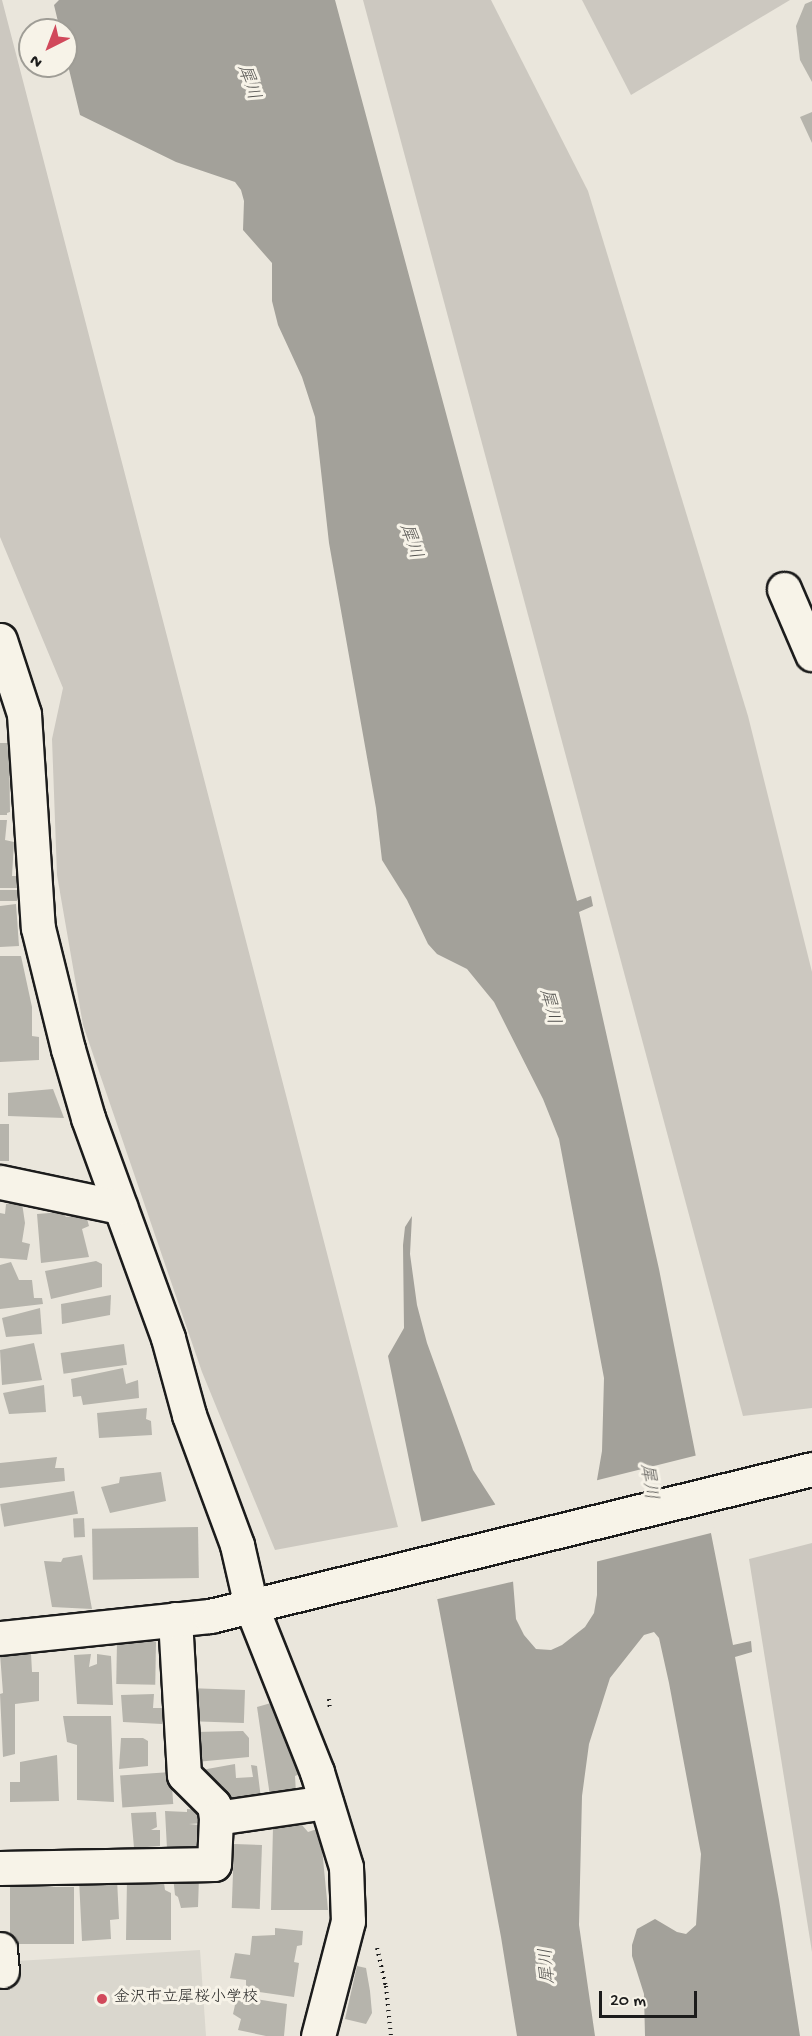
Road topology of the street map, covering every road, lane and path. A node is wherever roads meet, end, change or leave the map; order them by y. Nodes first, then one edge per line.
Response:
1 (784, 589) dead end
2 (0, 640) edge
3 (812, 654) edge
4 (12, 714) edge
5 (0, 1182) edge
6 (120, 1207) junction
7 (812, 1469) edge
8 (258, 1605) junction
9 (175, 1619) junction
10 (0, 1638) edge
11 (326, 1802) junction
12 (216, 1818) junction
13 (0, 1868) edge
14 (318, 2036) edge

1 - 3 street
2 - 4 street
4 - 6 street
5 - 6 street
6 - 8 street
7 - 8 street
8 - 9 street
8 - 11 street
9 - 10 street
9 - 12 street
11 - 12 street
11 - 14 street
12 - 13 street

